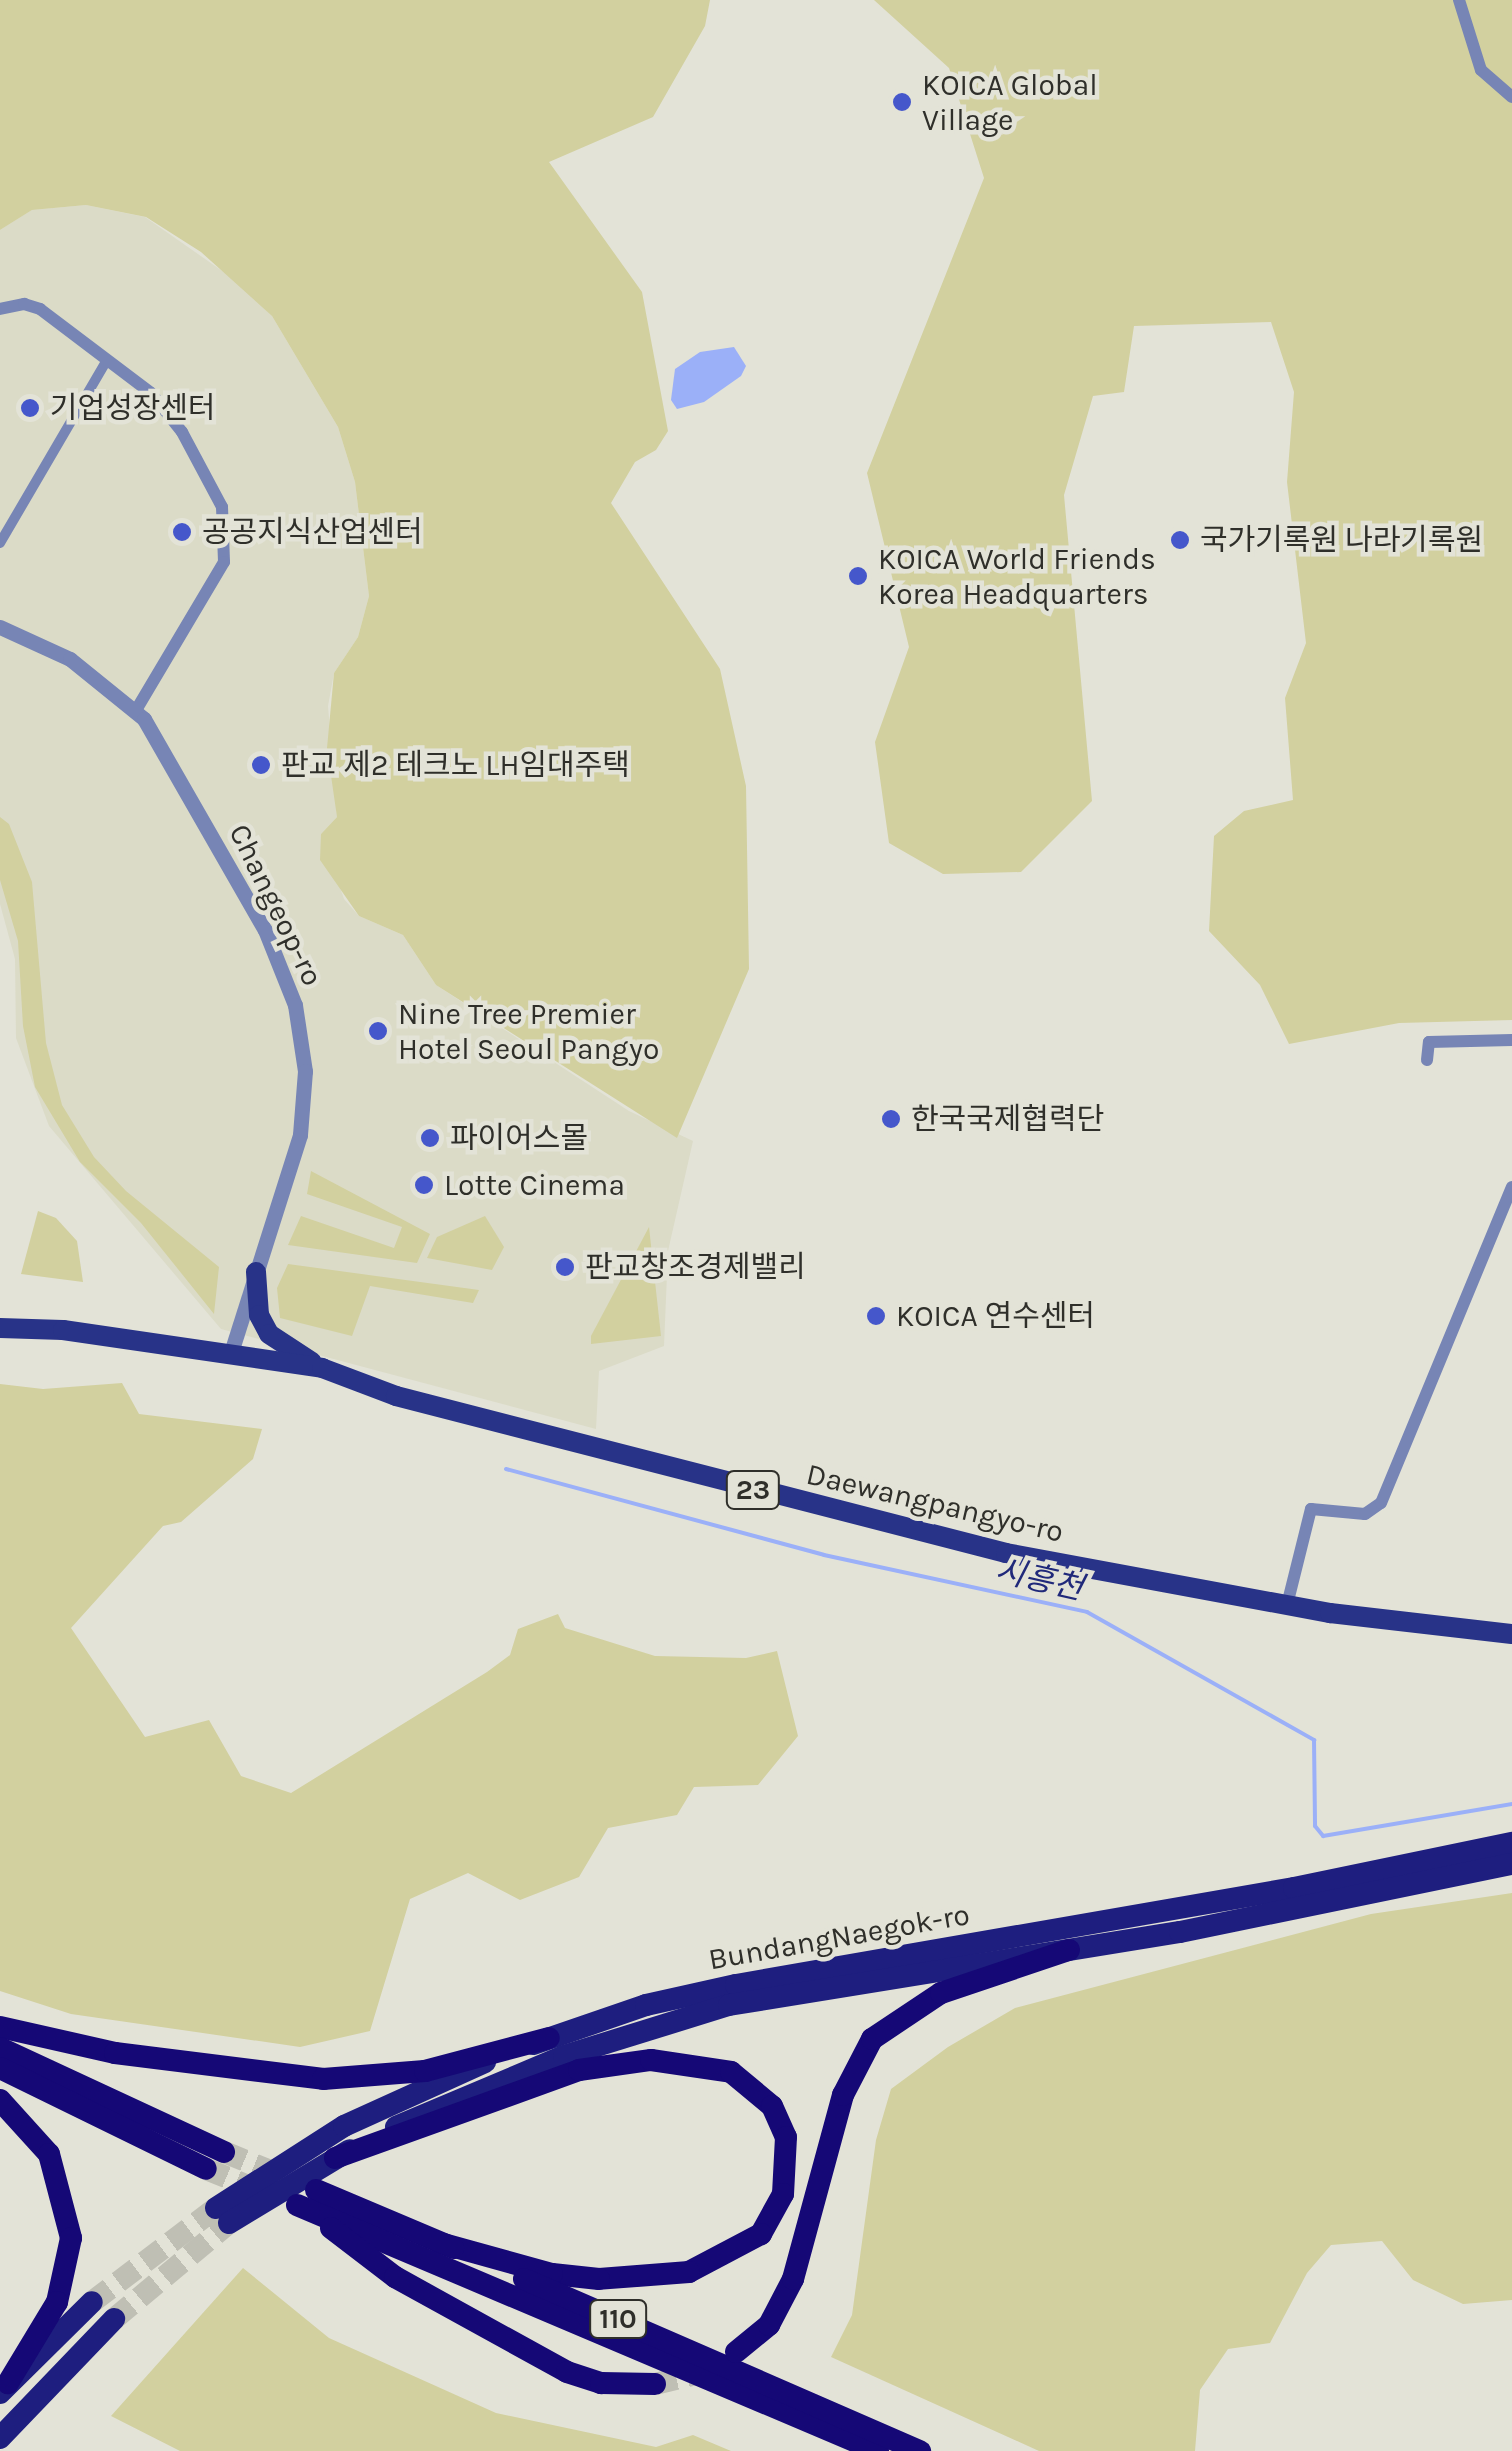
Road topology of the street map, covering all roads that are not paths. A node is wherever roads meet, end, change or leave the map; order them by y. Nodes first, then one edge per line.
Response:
1 (1459, 0) edge
2 (1512, 97) edge
3 (0, 309) edge
4 (106, 360) junction
5 (0, 542) edge
6 (0, 626) edge
7 (136, 710) junction
8 (1512, 1040) edge
9 (1427, 1060) dead end
10 (1512, 1187) edge
11 (256, 1272) junction
12 (1, 1327) edge
13 (231, 1352) junction
14 (322, 1368) junction
15 (1287, 1605) junction
16 (1512, 1634) edge
17 (1512, 1843) edge
18 (1512, 1864) edge
19 (1512, 1880) edge
20 (1413, 1885) junction
21 (1069, 1950) junction
22 (0, 2028) edge
23 (549, 2038) junction
24 (0, 2048) edge
25 (0, 2068) edge
26 (0, 2100) edge
27 (224, 2152) tunnel mouth
28 (335, 2158) junction
29 (206, 2170) tunnel mouth
30 (307, 2202) junction
31 (440, 2243) junction
32 (92, 2302) tunnel mouth
33 (114, 2320) tunnel mouth
34 (736, 2352) dead end
35 (654, 2384) tunnel mouth
36 (4, 2388) edge
37 (0, 2438) edge
38 (878, 2451) edge
39 (920, 2451) edge

1 - 2 street
3 - 4 street
4 - 5 street
4 - 7 street
6 - 7 street, Changeop-ro
7 - 11 street, Changeop-ro
8 - 9 street
10 - 15 street
11 - 13 street, Changeop-ro
11 - 14 main road
12 - 13 main road, Daewangpangyo-ro / 23
13 - 14 main road, Daewangpangyo-ro / 23
14 - 15 main road, Daewangpangyo-ro / 23
15 - 16 main road, Daewangpangyo-ro / 23
17 - 23 highway, BundangNaegok-ro
18 - 20 highway, BundangNaegok-ro
19 - 20 highway
20 - 21 highway, BundangNaegok-ro
21 - 28 highway, BundangNaegok-ro
21 - 34 highway
22 - 23 highway
23 - 28 highway, BundangNaegok-ro
24 - 27 highway
25 - 29 highway
26 - 36 highway
28 - 31 highway
30 - 31 highway, 110
30 - 35 highway
30 - 38 highway, 110
31 - 39 highway, 110
32 - 36 highway
33 - 37 highway

